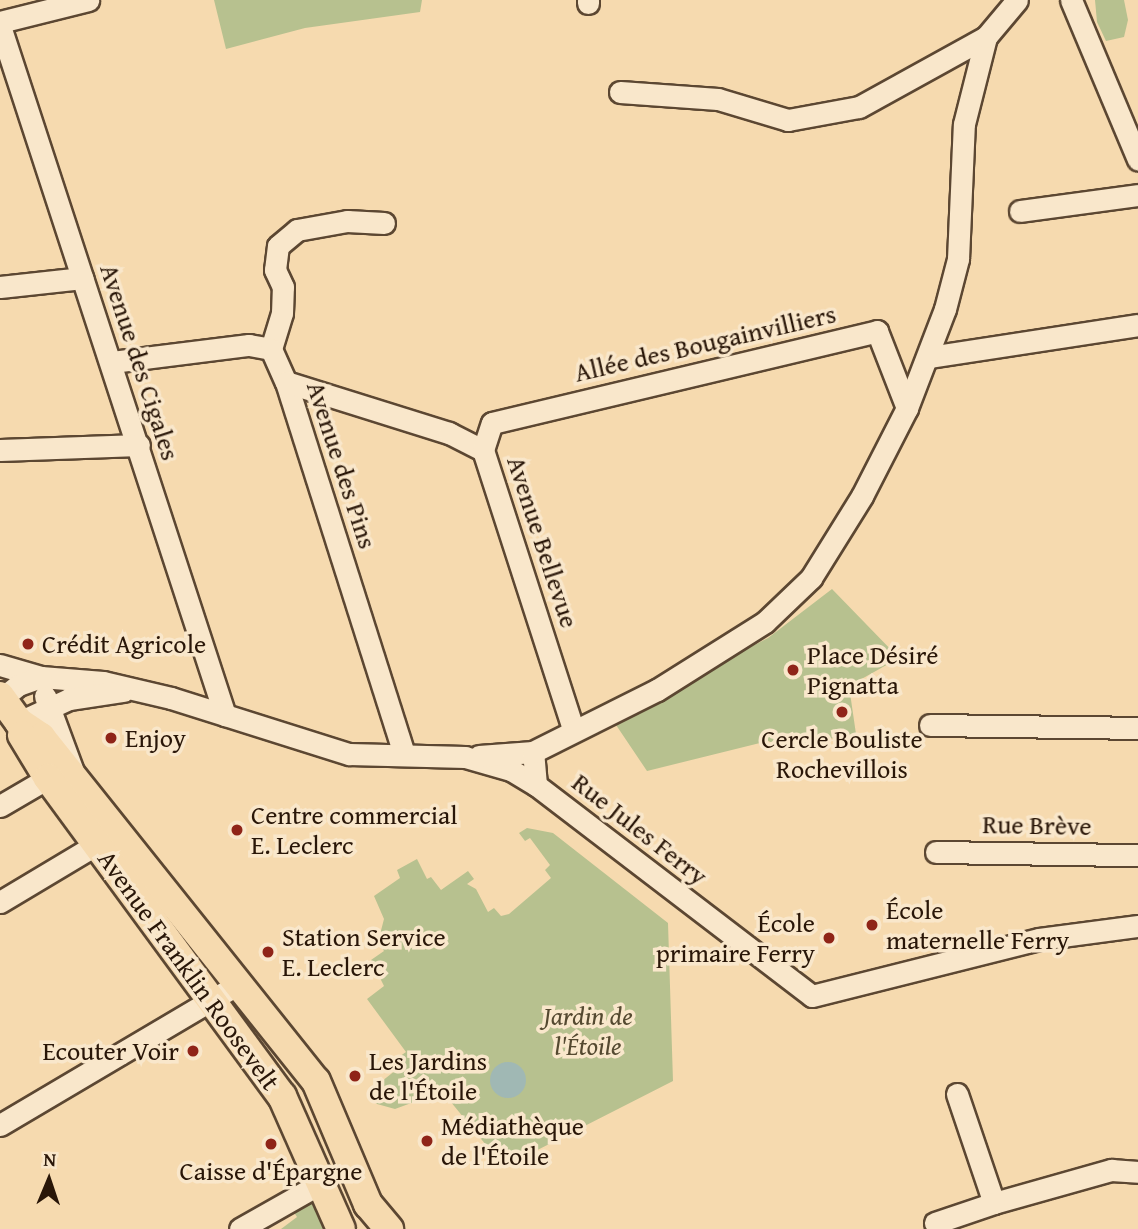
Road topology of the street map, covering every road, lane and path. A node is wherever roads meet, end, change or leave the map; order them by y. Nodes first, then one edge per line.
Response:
1 (88, 0) edge
2 (1017, 0) edge
3 (1071, 0) edge
4 (1084, 0) edge
5 (0, 24) edge
6 (1082, 24) junction
7 (986, 37) junction
8 (620, 92) dead end
9 (1137, 151) edge
10 (1138, 195) edge
11 (1020, 211) dead end
12 (384, 223) dead end
13 (83, 278) junction
14 (0, 287) edge
15 (1138, 325) edge
16 (271, 349) junction
17 (929, 357) junction
18 (112, 362) junction
19 (286, 382) junction
20 (907, 408) junction
21 (139, 445) junction
22 (0, 450) edge
23 (483, 450) junction
24 (0, 665) edge
25 (41, 677) junction
26 (131, 690) junction
27 (1, 697) edge
28 (80, 699) junction
29 (48, 707) junction
30 (225, 715) junction
31 (19, 722) junction
32 (930, 725) dead end
33 (1138, 728) edge
34 (574, 731) junction
35 (65, 742) junction
36 (533, 752) junction
37 (404, 753) junction
38 (465, 757) junction
39 (62, 779) junction
40 (536, 785) junction
41 (0, 806) edge
42 (97, 844) junction
43 (936, 852) dead end
44 (1138, 855) edge
45 (0, 902) edge
46 (1138, 926) edge
47 (240, 983) junction
48 (214, 1000) junction
49 (260, 1009) junction
50 (234, 1028) junction
51 (957, 1094) dead end
52 (0, 1125) edge
53 (1138, 1172) edge
54 (323, 1182) junction
55 (994, 1203) junction
56 (935, 1223) dead end
57 (240, 1229) edge
58 (341, 1229) edge
59 (389, 1229) edge

1 - 5 street
2 - 7 street
3 - 6 street
4 - 6 street
5 - 13 street, Avenue des Cigales
6 - 9 street
7 - 8 street
7 - 17 street
10 - 11 street
12 - 16 street
13 - 14 street
13 - 18 street, Avenue des Cigales
15 - 17 street
16 - 18 street
16 - 19 street, Avenue des Pins
17 - 20 street
18 - 21 street, Avenue des Cigales
19 - 23 street, Avenue Bellevue
19 - 37 street, Avenue des Pins
20 - 23 street, Allée des Bougainvilliers
20 - 34 street
21 - 22 street
21 - 30 street, Avenue des Cigales
23 - 34 street, Avenue Bellevue
24 - 25 street, Rue Jules Ferry
25 - 26 street, Rue Jules Ferry
25 - 27 street, Rue Jules Ferry
25 - 29 street, Avenue Franklin Roosevelt
26 - 28 street, Rue Jules Ferry
26 - 30 street, Rue Jules Ferry
27 - 31 main road, Avenue Franklin Roosevelt
28 - 29 street, Rue Jules Ferry
28 - 35 street
29 - 31 street, Rue Jules Ferry
29 - 35 street, Avenue Franklin Roosevelt
30 - 37 street, Rue Jules Ferry
31 - 39 main road, Avenue Franklin Roosevelt
32 - 33 street
34 - 36 street
35 - 39 street, Avenue Franklin Roosevelt
36 - 38 street
36 - 40 street
37 - 38 street, Rue Jules Ferry
38 - 40 street, Rue Jules Ferry
39 - 41 street
39 - 42 main road, Avenue Franklin Roosevelt
39 - 47 main road, Avenue Franklin Roosevelt
40 - 46 street, Rue Jules Ferry
42 - 45 street
42 - 48 main road, Avenue Franklin Roosevelt
43 - 44 street, Rue Brève
47 - 48 street
47 - 49 main road, Avenue Franklin Roosevelt
48 - 50 main road, Avenue Franklin Roosevelt
48 - 52 street
49 - 50 main road
49 - 59 main road, Avenue Franklin Roosevelt
50 - 54 main road, Avenue Franklin Roosevelt
51 - 55 street
53 - 55 street
54 - 57 street
54 - 58 main road, Avenue Franklin Roosevelt
55 - 56 street

